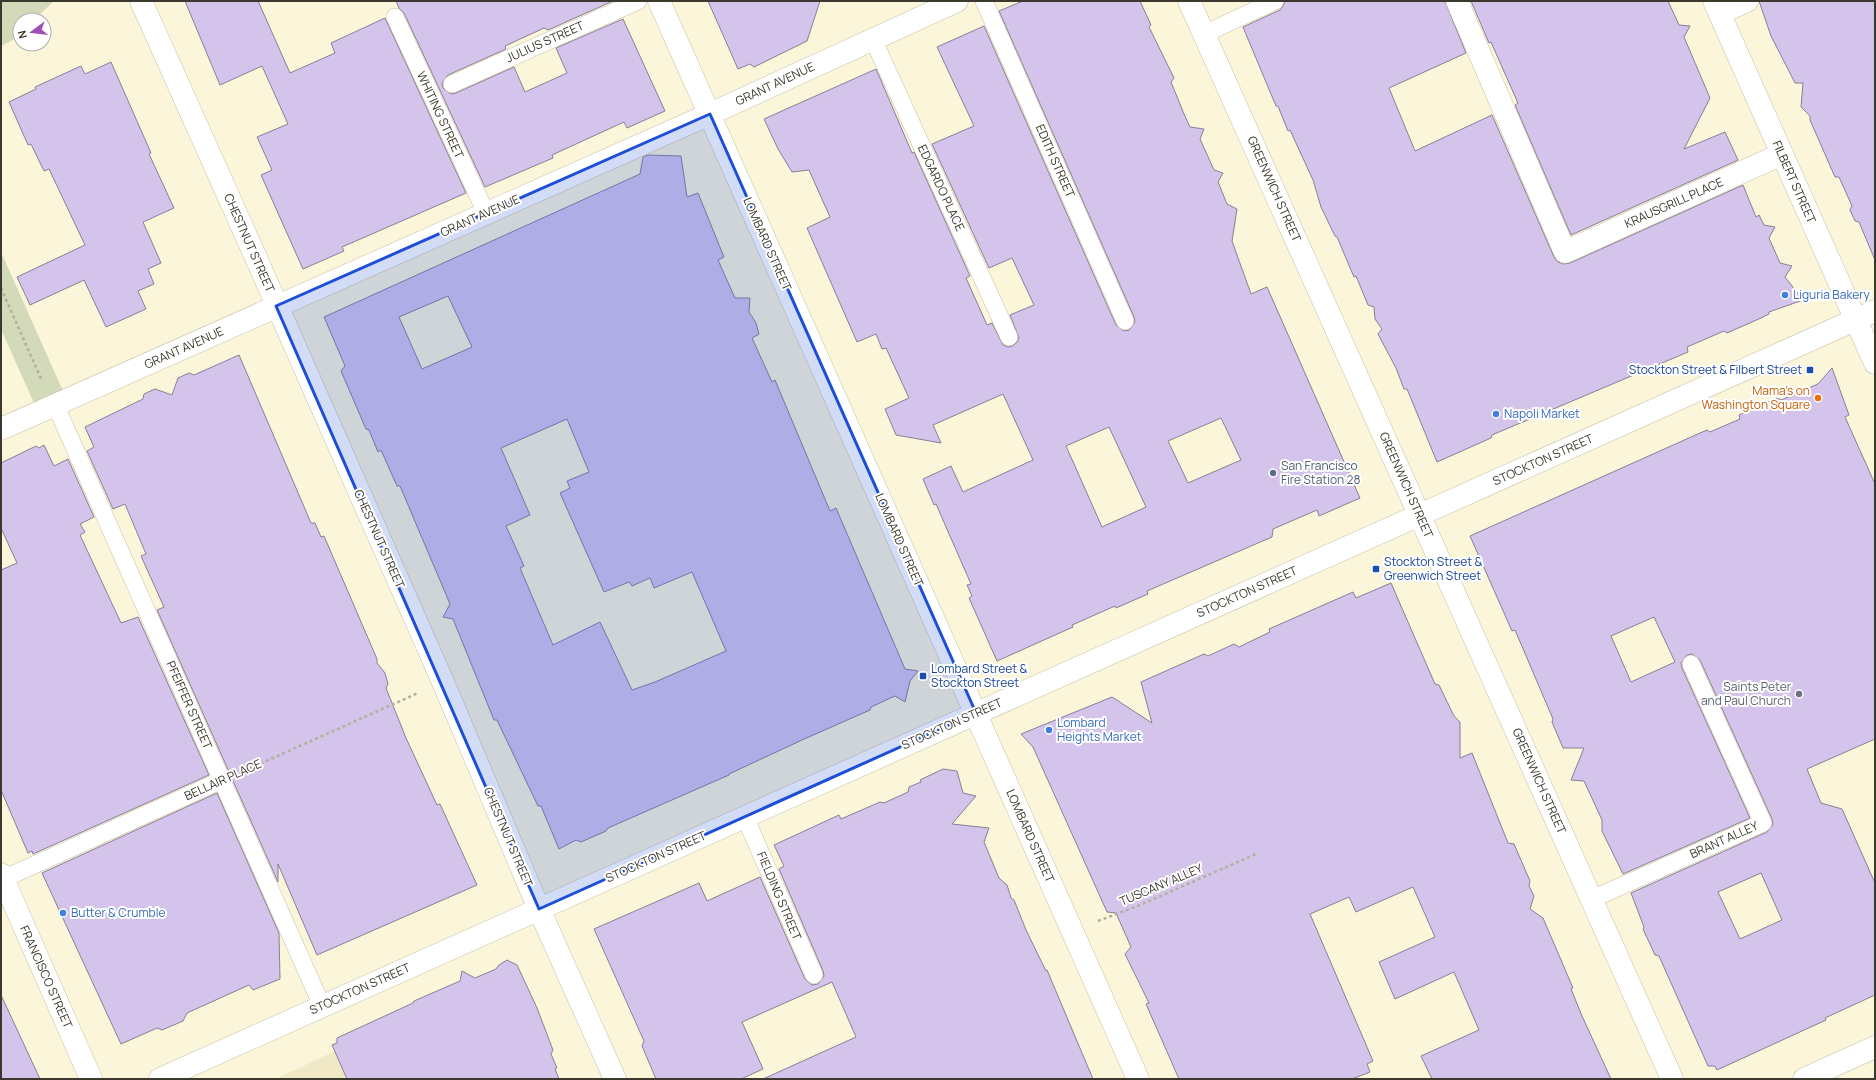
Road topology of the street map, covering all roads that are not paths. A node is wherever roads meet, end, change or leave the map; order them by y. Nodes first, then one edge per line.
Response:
1 (141, 1) edge
2 (638, 1) edge
3 (659, 1) edge
4 (958, 1) edge
5 (984, 1) edge
6 (1189, 1) edge
7 (1275, 1) edge
8 (1457, 1) edge
9 (1747, 1) edge
10 (1717, 7) edge
11 (395, 17) dead end
12 (1204, 34) junction
13 (873, 39) junction
14 (452, 84) dead end
15 (710, 114) junction
16 (1782, 154) junction
17 (486, 213) junction
18 (276, 306) junction
19 (1875, 311) edge
20 (1125, 320) dead end
21 (1856, 320) junction
22 (1010, 337) dead end
23 (1875, 363) edge
24 (55, 404) junction
25 (1, 429) edge
26 (1420, 515) junction
27 (1691, 664) dead end
28 (976, 714) junction
29 (222, 780) junction
30 (745, 817) junction
31 (2, 877) edge
32 (1592, 899) junction
33 (539, 909) junction
34 (814, 975) dead end
35 (322, 1006) junction
36 (1875, 1047) edge
37 (91, 1079) edge
38 (160, 1079) edge
39 (615, 1079) edge
40 (1138, 1079) edge
41 (1672, 1079) edge
42 (1804, 1079) edge

1 - 18 street, CHESTNUT STREET
2 - 14 lane, JULIUS STREET
3 - 15 street, LOMBARD STREET
4 - 13 street, GRANT AVENUE
5 - 20 lane, EDITH STREET
6 - 12 street, GREENWICH STREET
7 - 12 lane
8 - 16 street, KRAUSGRILL PLACE
9 - 10 street
10 - 16 street, FILBERT STREET
11 - 17 lane, WHITING STREET
12 - 26 street, GREENWICH STREET
13 - 15 street, GRANT AVENUE
13 - 22 lane, EDGARDO PLACE
15 - 17 street, GRANT AVENUE
15 - 28 street, LOMBARD STREET
16 - 21 street, FILBERT STREET
17 - 18 street, GRANT AVENUE
18 - 24 street, GRANT AVENUE
18 - 33 street, CHESTNUT STREET
19 - 21 street, STOCKTON STREET
21 - 23 street, FILBERT STREET
21 - 26 street, STOCKTON STREET
24 - 25 street, GRANT AVENUE
24 - 29 lane, PFEIFFER STREET
26 - 28 street, STOCKTON STREET
26 - 32 street, GREENWICH STREET
27 - 32 lane, BRANT ALLEY
28 - 30 street, STOCKTON STREET
28 - 40 street, LOMBARD STREET
29 - 31 lane, BELLAIR PLACE
29 - 35 lane, PFEIFFER STREET
30 - 33 street, STOCKTON STREET
30 - 34 lane, FIELDING STREET
31 - 37 street, FRANCISCO STREET
32 - 41 street, GREENWICH STREET
33 - 35 street, STOCKTON STREET
33 - 39 street, CHESTNUT STREET
35 - 38 street, STOCKTON STREET
36 - 42 street

